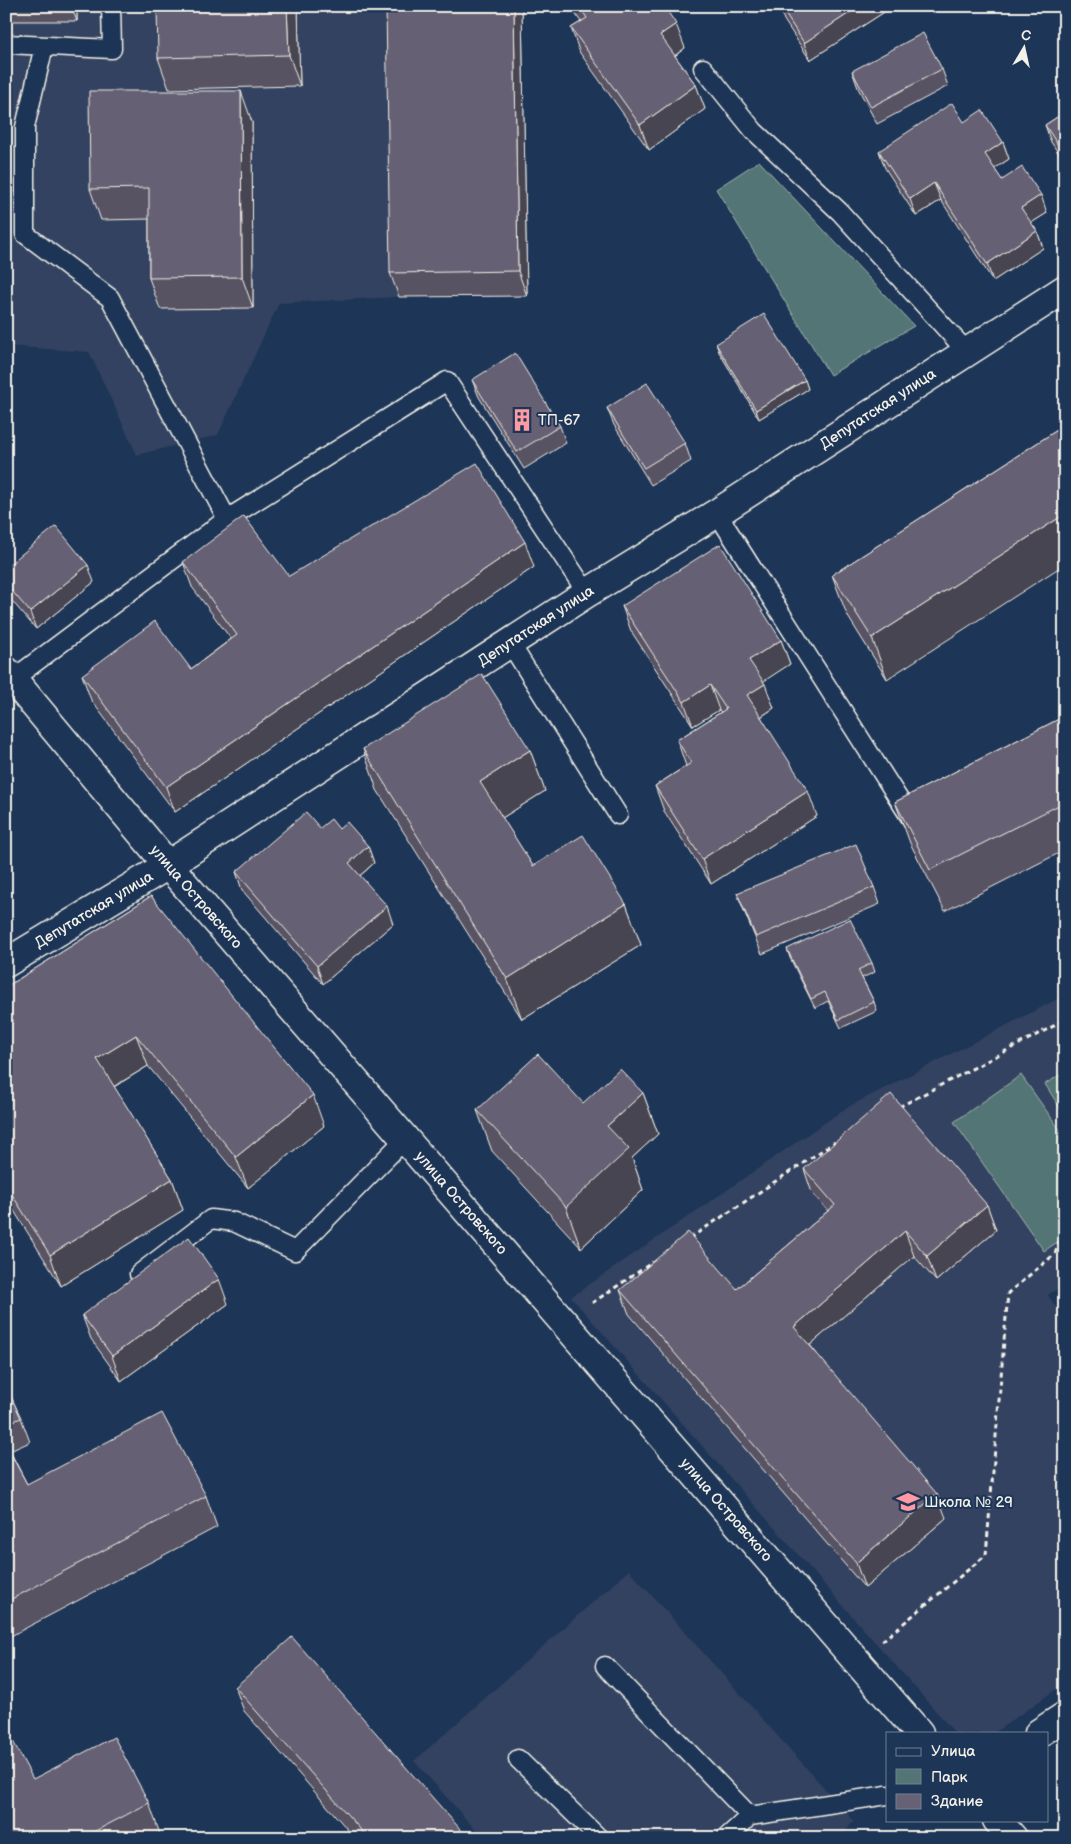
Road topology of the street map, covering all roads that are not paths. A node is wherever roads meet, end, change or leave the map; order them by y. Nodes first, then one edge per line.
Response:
1 (111, 6) edge
2 (6, 44) edge
3 (44, 46) junction
4 (703, 68) dead end
5 (1065, 289) edge
6 (967, 352) junction
7 (717, 512) junction
8 (227, 519) junction
9 (587, 593) junction
10 (510, 643) junction
11 (10, 675) edge
12 (618, 814) dead end
13 (932, 816) edge
14 (168, 865) junction
15 (6, 963) edge
16 (405, 1139) junction
17 (125, 1285) edge
18 (605, 1666) dead end
19 (1065, 1716) edge
20 (918, 1732) edge
21 (1041, 1732) edge
22 (518, 1758) dead end
23 (886, 1795) edge
24 (750, 1816) junction
25 (999, 1822) edge
26 (598, 1838) edge
27 (726, 1838) edge
28 (1013, 1838) edge

1 - 3 lane
2 - 3 lane
3 - 8 lane
4 - 6 lane
5 - 6 main road, Депутатская улица
6 - 7 main road, Депутатская улица
7 - 9 main road, Депутатская улица
7 - 13 lane
8 - 9 lane
8 - 11 lane
9 - 10 main road, Депутатская улица
10 - 12 lane
10 - 14 main road, Депутатская улица
11 - 14 main road, улица Островского
14 - 15 main road, Депутатская улица
14 - 16 main road, улица Островского
16 - 17 lane
16 - 20 main road, улица Островского
18 - 24 lane
19 - 21 main road
22 - 26 lane
23 - 24 lane
24 - 27 lane
25 - 28 main road

